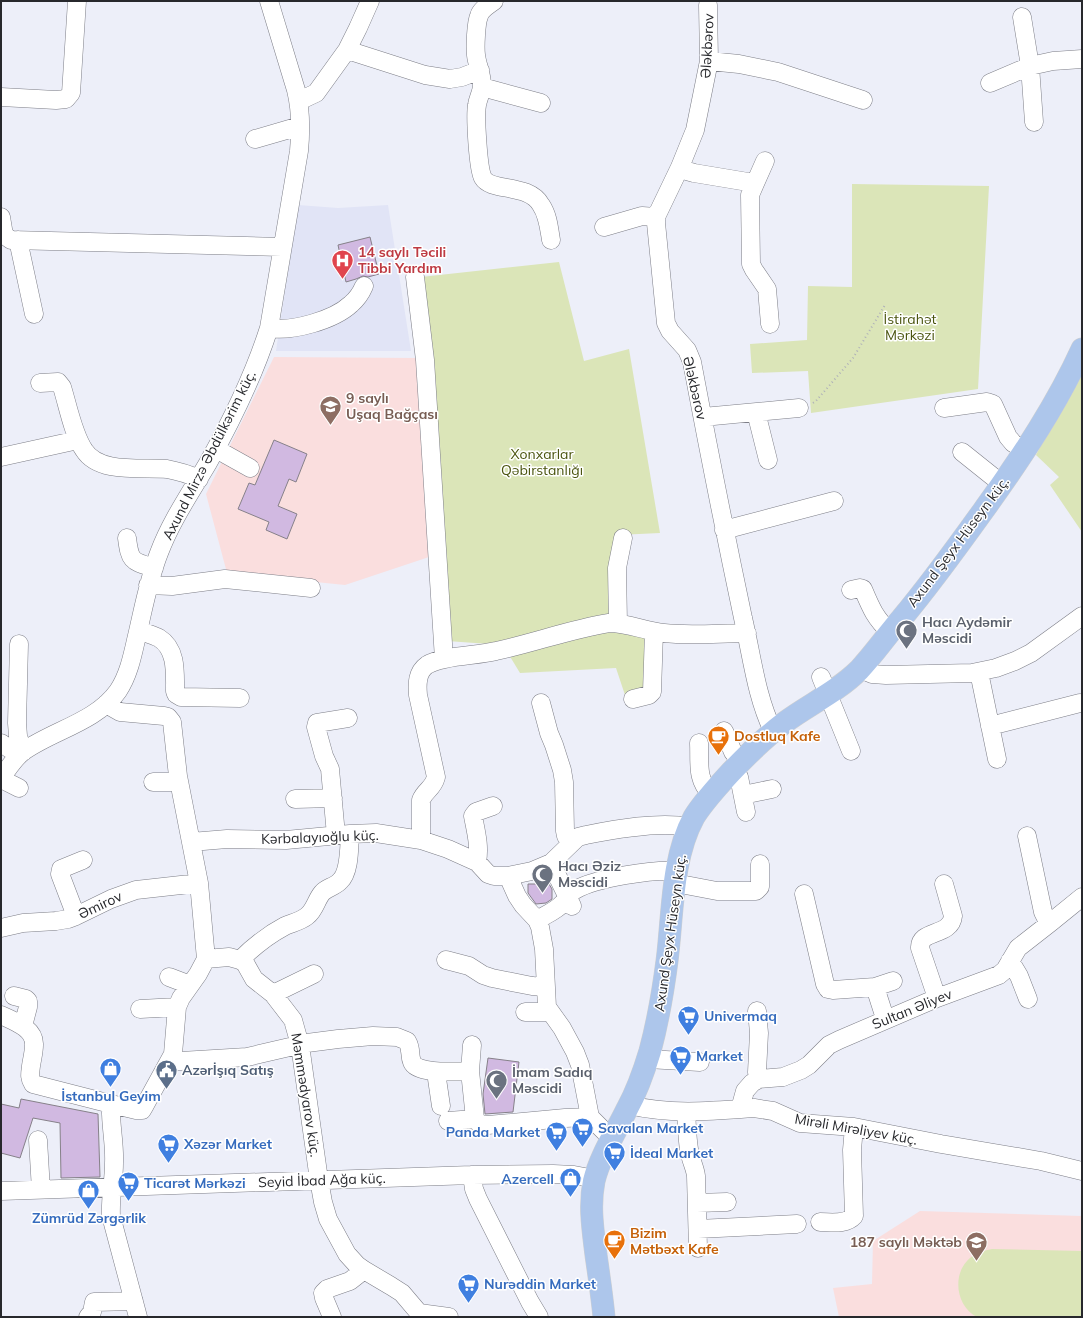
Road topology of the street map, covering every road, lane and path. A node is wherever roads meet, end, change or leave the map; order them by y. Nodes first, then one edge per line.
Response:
1 (77, 1) edge
2 (269, 1) edge
3 (370, 1) edge
4 (494, 1) edge
5 (708, 5) dead end
6 (1022, 17) dead end
7 (347, 50) junction
8 (1082, 60) edge
9 (709, 61) junction
10 (1030, 66) junction
11 (481, 78) junction
12 (990, 83) dead end
13 (1, 97) edge
14 (863, 100) dead end
15 (299, 101) junction
16 (541, 103) dead end
17 (1034, 122) dead end
18 (300, 126) junction
19 (255, 140) dead end
20 (765, 161) dead end
21 (680, 167) junction
22 (754, 183) junction
23 (1, 217) edge
24 (656, 217) junction
25 (604, 227) dead end
26 (18, 240) junction
27 (551, 240) dead end
28 (282, 247) junction
29 (415, 277) dead end
30 (364, 286) dead end
31 (885, 305) dead end
32 (34, 314) dead end
33 (770, 324) dead end
34 (269, 328) junction
35 (1082, 349) edge
36 (40, 383) dead end
37 (799, 408) joint
38 (944, 408) dead end
39 (756, 412) junction
40 (702, 418) junction
41 (78, 440) junction
42 (216, 449) junction
43 (1025, 450) junction
44 (962, 452) dead end
45 (1, 457) edge
46 (768, 460) dead end
47 (250, 468) dead end
48 (199, 479) junction
49 (1002, 484) junction
50 (834, 502) dead end
51 (724, 530) junction
52 (127, 538) dead end
53 (623, 538) dead end
54 (154, 568) junction
55 (148, 585) junction
56 (312, 588) dead end
57 (851, 590) dead end
58 (1082, 616) edge
59 (618, 623) junction
60 (139, 630) junction
61 (654, 632) junction
62 (890, 632) junction
63 (747, 633) junction
64 (19, 644) dead end
65 (444, 659) junction
66 (860, 669) junction
67 (979, 672) junction
68 (824, 685) junction
69 (240, 698) dead end
70 (633, 699) dead end
71 (541, 703) dead end
72 (106, 704) junction
73 (1080, 704) dead end
74 (348, 718) dead end
75 (990, 726) junction
76 (724, 731) dead end
77 (773, 731) junction
78 (1, 743) edge
79 (699, 743) dead end
80 (851, 751) dead end
81 (21, 753) junction
82 (997, 758) dead end
83 (737, 766) junction
84 (1, 779) edge
85 (153, 782) dead end
86 (179, 782) junction
87 (19, 788) dead end
88 (772, 789) dead end
89 (711, 794) junction
90 (333, 798) junction
91 (295, 799) dead end
92 (493, 806) dead end
93 (689, 827) junction
94 (343, 834) junction
95 (1027, 836) dead end
96 (421, 840) junction
97 (191, 842) junction
98 (571, 842) junction
99 (83, 860) dead end
100 (477, 862) junction
101 (551, 863) junction
102 (760, 864) dead end
103 (508, 876) junction
104 (676, 877) junction
105 (199, 883) junction
106 (944, 884) dead end
107 (804, 894) dead end
108 (1082, 897) edge
109 (570, 902) junction
110 (76, 916) junction
111 (537, 920) junction
112 (1050, 924) junction
113 (1, 928) edge
114 (206, 959) junction
115 (240, 960) junction
116 (446, 960) dead end
117 (1010, 961) junction
118 (314, 974) dead end
119 (169, 977) dead end
120 (893, 981) dead end
121 (190, 985) junction
122 (546, 987) junction
123 (875, 987) junction
124 (273, 994) junction
125 (14, 996) dead end
126 (937, 998) junction
127 (1028, 999) dead end
128 (176, 1007) junction
129 (140, 1009) dead end
130 (757, 1011) dead end
131 (525, 1012) dead end
132 (549, 1012) junction
133 (1, 1014) edge
134 (887, 1019) junction
135 (23, 1026) junction
136 (300, 1045) junction
137 (472, 1045) dead end
138 (648, 1059) junction
139 (170, 1060) junction
140 (700, 1062) dead end
141 (470, 1071) junction
142 (436, 1072) junction
143 (758, 1079) junction
144 (111, 1104) junction
145 (630, 1105) junction
146 (740, 1109) junction
147 (686, 1112) junction
148 (590, 1117) junction
149 (475, 1119) junction
150 (854, 1127) junction
151 (612, 1139) junction
152 (38, 1140) dead end
153 (1082, 1171) edge
154 (472, 1175) junction
155 (595, 1179) junction
156 (319, 1180) junction
157 (113, 1187) junction
158 (41, 1190) junction
159 (1, 1191) edge
160 (727, 1202) dead end
161 (697, 1203) junction
162 (820, 1222) dead end
163 (798, 1224) dead end
164 (698, 1229) junction
165 (698, 1248) dead end
166 (364, 1270) junction
167 (136, 1309) edge
168 (420, 1315) edge
169 (88, 1317) edge
170 (332, 1317) edge
171 (449, 1317) edge
172 (539, 1317) edge
173 (604, 1317) edge

1 - 13 street
2 - 15 street, Axund Mirzə Əbdülkərim küç.
3 - 7 street
4 - 11 street
5 - 9 street, Ələkbərov
6 - 10 street
7 - 11 street
7 - 15 street
8 - 10 street
9 - 14 street
9 - 21 street, Ələkbərov
10 - 12 street
10 - 17 street
11 - 16 street
11 - 27 street
15 - 18 street, Axund Mirzə Əbdülkərim küç.
18 - 19 street
18 - 28 street, Axund Mirzə Əbdülkərim küç.
20 - 22 street
21 - 22 street
21 - 24 street, Ələkbərov
22 - 33 street
23 - 26 street
24 - 25 street
24 - 40 street, Ələkbərov
26 - 28 street
26 - 32 street
28 - 34 street, Axund Mirzə Əbdülkərim küç.
29 - 65 street
30 - 34 street
31 - 37 path
34 - 42 street, Axund Mirzə Əbdülkərim küç.
35 - 43 main road, Axund Şeyx Hüseyn küç.
36 - 41 street
37 - 39 street
38 - 43 street
39 - 40 street
39 - 46 street
40 - 51 street, Ələkbərov
41 - 45 street
41 - 48 street
42 - 47 street
42 - 48 street, Axund Mirzə Əbdülkərim küç.
43 - 49 main road, Axund Şeyx Hüseyn küç.
44 - 49 street
48 - 54 street, Axund Mirzə Əbdülkərim küç.
49 - 62 main road, Axund Şeyx Hüseyn küç.
50 - 51 street
51 - 63 street, Ələkbərov
52 - 54 street
53 - 59 street
54 - 55 street, Axund Mirzə Əbdülkərim küç.
55 - 56 street
55 - 60 street, Axund Mirzə Əbdülkərim küç.
57 - 62 street
58 - 67 street
59 - 61 street
59 - 65 street
60 - 69 street
60 - 72 street, Axund Mirzə Əbdülkərim küç.
61 - 63 street
61 - 70 street
62 - 66 main road, Axund Şeyx Hüseyn küç.
63 - 77 street, Ələkbərov
64 - 81 street
65 - 96 street
66 - 67 street
66 - 68 main road, Axund Şeyx Hüseyn küç.
67 - 75 street
68 - 77 main road, Axund Şeyx Hüseyn küç.
68 - 80 street
71 - 98 street
72 - 81 street, Axund Mirzə Əbdülkərim küç.
72 - 86 street
73 - 75 street
74 - 90 street
75 - 82 street
76 - 83 street
77 - 83 main road, Axund Şeyx Hüseyn küç.
78 - 81 street
79 - 89 street
81 - 84 street, Axund Mirzə Əbdülkərim küç.
83 - 88 street
83 - 89 main road, Axund Şeyx Hüseyn küç.
84 - 87 street
85 - 86 street
86 - 97 street
89 - 93 main road, Axund Şeyx Hüseyn küç.
90 - 91 street
90 - 94 street
92 - 100 street
93 - 98 street, Kərbalayıoğlu küç.
93 - 104 main road, Axund Şeyx Hüseyn küç.
94 - 96 street, Kərbalayıoğlu küç.
94 - 97 street, Kərbalayıoğlu küç.
94 - 115 street
95 - 112 street
96 - 100 street, Kərbalayıoğlu küç.
97 - 105 street
98 - 101 street, Kərbalayıoğlu küç.
99 - 110 street
100 - 103 street, Kərbalayıoğlu küç.
101 - 103 street, Kərbalayıoğlu küç.
101 - 109 street
102 - 104 street
103 - 111 street
104 - 109 street
104 - 138 main road, Axund Şeyx Hüseyn küç.
105 - 110 street, Əmirov
105 - 114 street
106 - 126 street
107 - 123 street
108 - 112 street, Sultan Əliyev
109 - 111 street
110 - 113 street, Əmirov
111 - 122 street
112 - 117 street, Sultan Əliyev
114 - 115 street
114 - 121 street
115 - 124 street, Məmmədyarov küç.
116 - 122 street
117 - 126 street, Sultan Əliyev
117 - 127 street
118 - 124 street
119 - 121 street
120 - 123 street
121 - 128 street
122 - 132 street
123 - 134 street
124 - 136 street, Məmmədyarov küç.
125 - 135 street
126 - 134 street, Sultan Əliyev
128 - 129 street
128 - 139 street
130 - 143 street
131 - 132 street
132 - 148 street
133 - 135 street
134 - 143 street, Sultan Əliyev
135 - 144 street
136 - 139 street
136 - 142 street
136 - 156 street, Məmmədyarov küç.
137 - 141 street
138 - 140 street
138 - 145 main road, Axund Şeyx Hüseyn küç.
139 - 144 street
141 - 142 street
141 - 149 street
142 - 149 street
143 - 146 street
144 - 157 street
145 - 147 street, Mirəli Mirəliyev küç.
145 - 151 main road, Axund Şeyx Hüseyn küç.
146 - 147 street, Mirəli Mirəliyev küç.
146 - 150 street, Mirəli Mirəliyev küç.
147 - 161 street
148 - 149 street
148 - 151 street
150 - 153 street, Mirəli Mirəliyev küç.
150 - 162 street
151 - 155 main road, Axund Şeyx Hüseyn küç.
152 - 158 street
154 - 155 street, Seyid İbad Ağa küç.
154 - 156 street, Seyid İbad Ağa küç.
154 - 172 street
155 - 173 main road, Axund Şeyx Hüseyn küç.
156 - 157 street, Seyid İbad Ağa küç.
156 - 166 street, Məmmədyarov küç.
157 - 158 street, Seyid İbad Ağa küç.
157 - 167 street
158 - 159 street, Seyid İbad Ağa küç.
160 - 161 street
161 - 164 street
163 - 164 street
164 - 165 street
166 - 168 street, Məmmədyarov küç.
166 - 170 street
167 - 169 street
168 - 171 street

